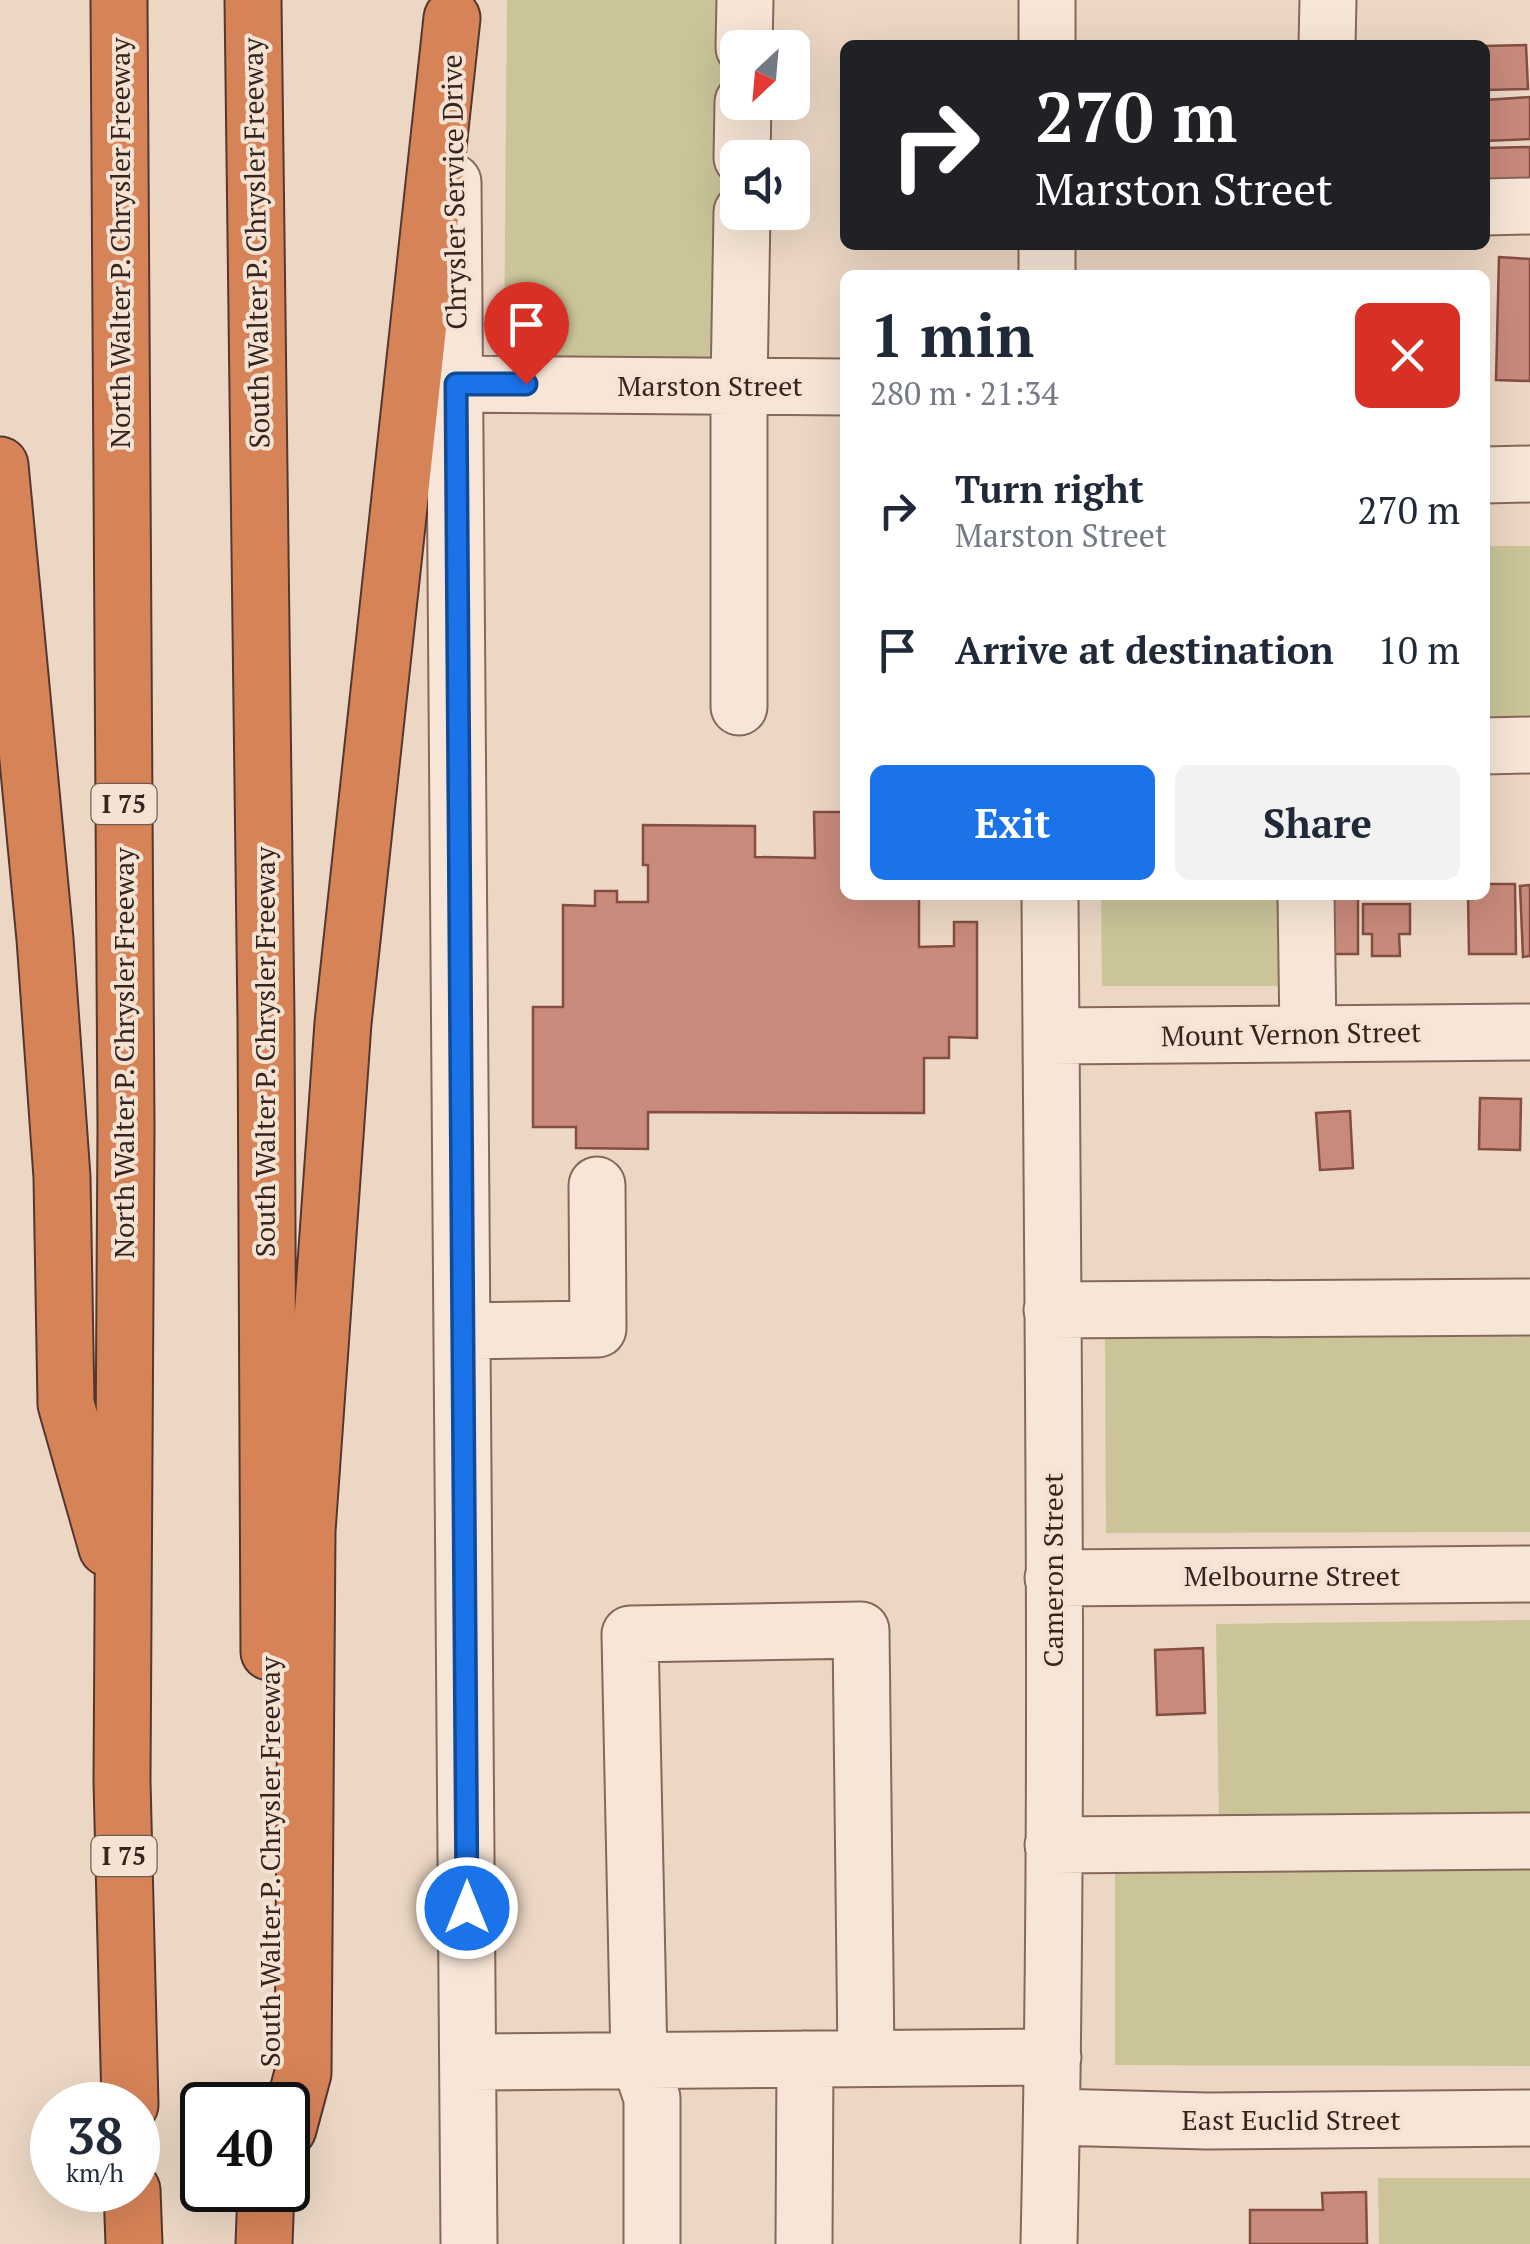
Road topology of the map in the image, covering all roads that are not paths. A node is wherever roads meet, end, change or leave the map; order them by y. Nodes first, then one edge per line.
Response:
1 (119, 0) edge
2 (252, 0) edge
3 (745, 0) edge
4 (1047, 0) edge
5 (1328, 0) edge
6 (452, 9) edge
7 (744, 30) edge
8 (1047, 40) edge
9 (1327, 40) edge
10 (1530, 206) edge
11 (1490, 207) edge
12 (742, 230) edge
13 (456, 384) junction
14 (739, 387) junction
15 (840, 387) edge
16 (0, 465) edge
17 (1530, 474) edge
18 (1490, 475) edge
19 (739, 707) dead end
20 (1490, 746) edge
21 (1530, 746) edge
22 (1050, 900) edge
23 (1306, 900) edge
24 (1530, 1032) edge
25 (1308, 1034) junction
26 (1051, 1036) junction
27 (597, 1185) dead end
28 (1530, 1306) edge
29 (1052, 1310) junction
30 (463, 1332) junction
31 (1530, 1574) edge
32 (1053, 1578) junction
33 (124, 1608) junction
34 (1530, 1841) edge
35 (1054, 1845) junction
36 (1053, 2057) junction
37 (866, 2058) junction
38 (804, 2059) junction
39 (639, 2060) junction
40 (468, 2062) junction
41 (129, 2082) edge
42 (270, 2082) edge
43 (301, 2082) edge
44 (1052, 2117) junction
45 (1530, 2118) edge
46 (133, 2212) edge
47 (134, 2244) edge
48 (468, 2244) edge
49 (652, 2244) edge
50 (804, 2244) edge
51 (1049, 2244) edge

1 - 33 highway, North Walter P. Chrysler Freeway / I 75
2 - 42 highway, South Walter P. Chrysler Freeway
3 - 7 street
4 - 8 street
5 - 9 street
6 - 13 street, Chrysler Service Drive
6 - 43 highway
10 - 11 street
12 - 14 street
13 - 14 street, Marston Street
13 - 30 street, Chrysler Service Drive
14 - 15 street, Marston Street
14 - 19 street
16 - 33 highway
17 - 18 street
20 - 21 street
22 - 26 street, Cameron Street
23 - 25 street
24 - 25 street, Mount Vernon Street
25 - 26 street, Mount Vernon Street
26 - 29 street, Cameron Street
27 - 30 street
28 - 29 street
29 - 32 street, Cameron Street
30 - 40 street, Chrysler Service Drive
31 - 32 street, Melbourne Street
32 - 35 street, Cameron Street
33 - 41 highway, North Walter P. Chrysler Freeway / I 75
34 - 35 street
35 - 36 street, Cameron Street
36 - 37 street
36 - 44 street, Cameron Street
37 - 38 street
37 - 39 street
38 - 39 street
38 - 50 street
39 - 40 street
39 - 49 street
40 - 48 street, Chrysler Service Drive
44 - 45 street, East Euclid Street
44 - 51 street, Cameron Street
46 - 47 highway

